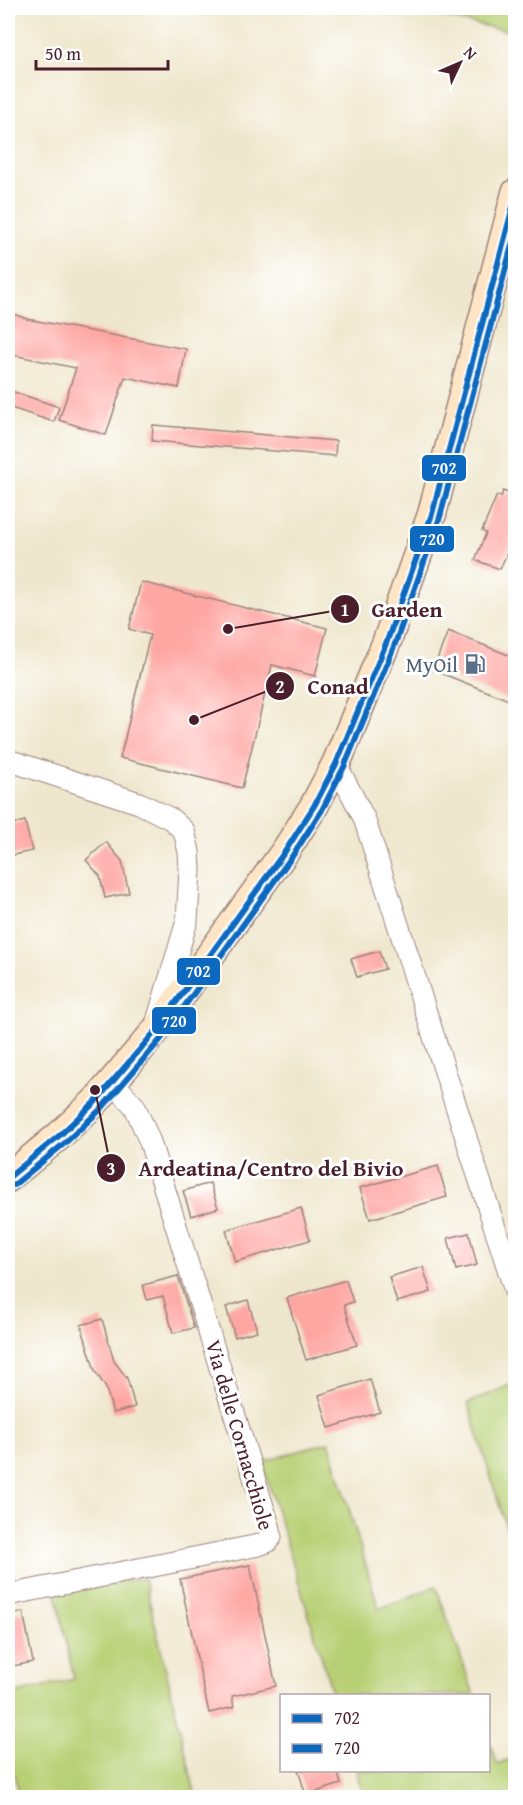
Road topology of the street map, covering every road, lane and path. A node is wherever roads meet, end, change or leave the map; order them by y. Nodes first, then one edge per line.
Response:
1 (516, 193) edge
2 (8, 760) edge
3 (336, 764) junction
4 (154, 1033) junction
5 (113, 1082) junction
6 (8, 1178) edge
7 (516, 1294) edge
8 (8, 1594) edge

1 - 3 main road
2 - 4 street
3 - 4 main road
3 - 7 street
4 - 5 main road
5 - 6 main road
5 - 8 street, Via delle Cornacchiole

